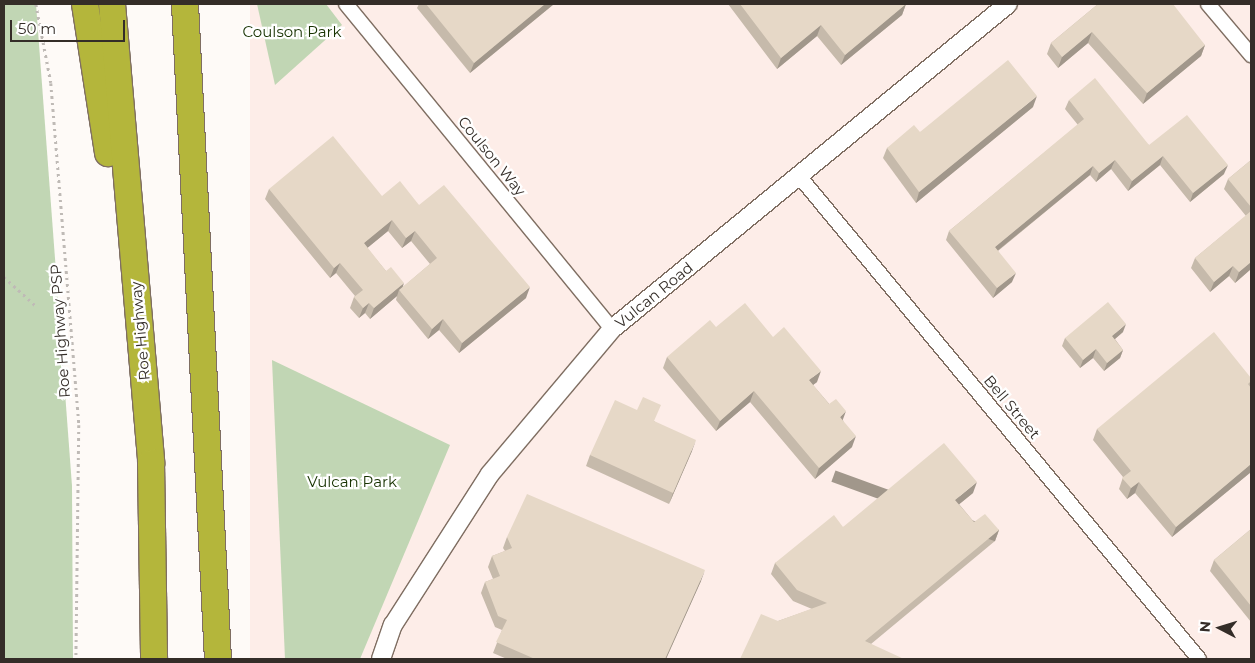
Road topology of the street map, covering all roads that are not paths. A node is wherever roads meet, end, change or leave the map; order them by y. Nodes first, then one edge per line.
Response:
1 (85, 4) edge
2 (112, 4) edge
3 (185, 4) edge
4 (190, 4) edge
5 (346, 4) edge
6 (1008, 4) edge
7 (1208, 4) edge
8 (1251, 54) edge
9 (190, 55) junction
10 (799, 176) junction
11 (612, 329) junction
12 (151, 463) junction
13 (154, 659) edge
14 (218, 659) edge
15 (381, 659) edge
16 (1199, 659) edge

1 - 12 highway
2 - 12 highway, Roe Highway
3 - 9 highway
4 - 9 highway
5 - 11 street, Coulson Way
6 - 10 street, Vulcan Road
7 - 8 street
9 - 14 highway
10 - 11 street, Vulcan Road
10 - 16 street, Bell Street
11 - 15 street, Vulcan Road
12 - 13 highway, Roe Highway

